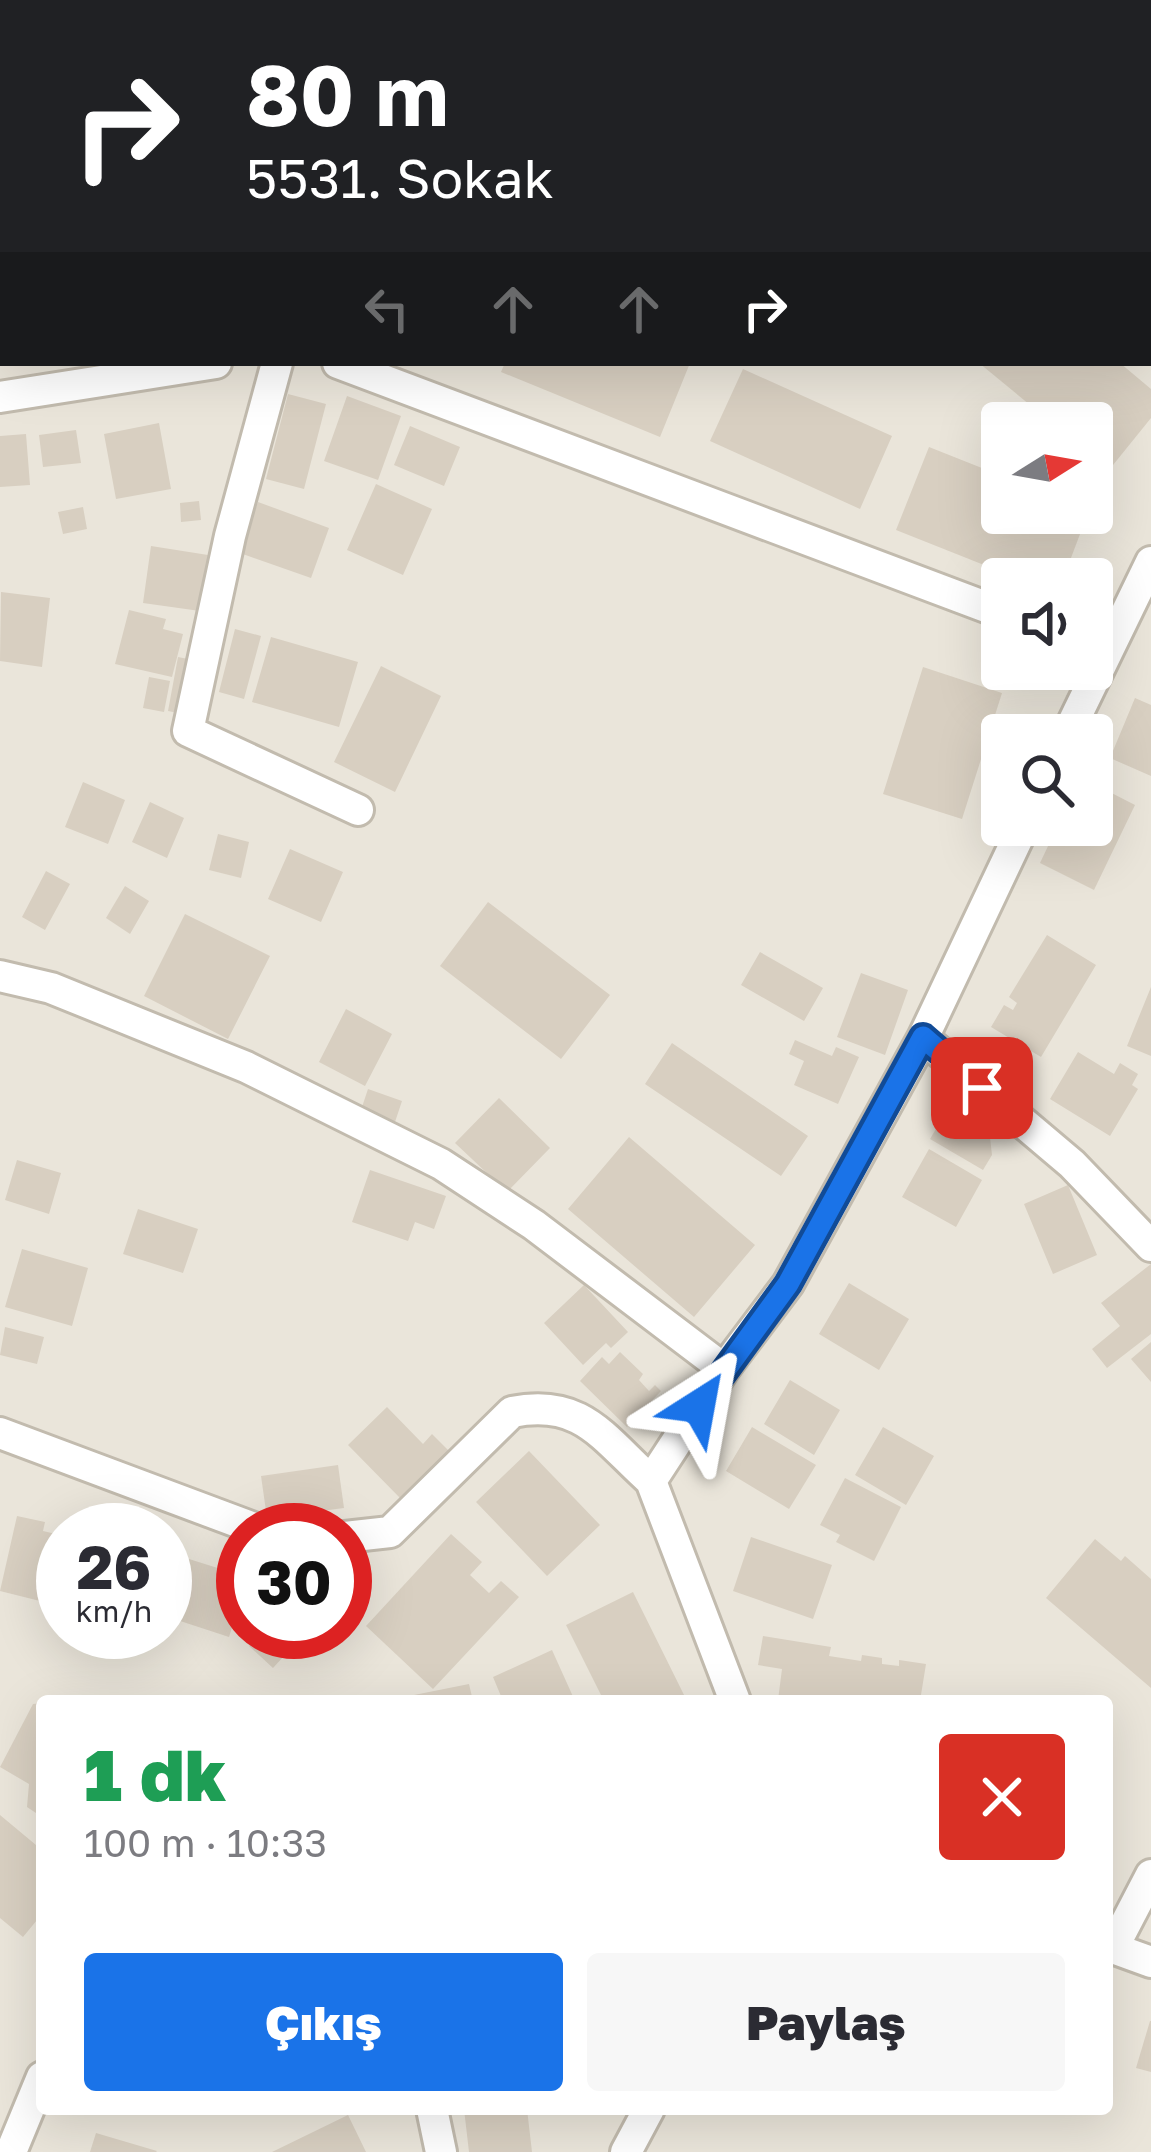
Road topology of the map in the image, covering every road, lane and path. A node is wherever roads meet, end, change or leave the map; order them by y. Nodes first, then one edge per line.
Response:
1 (197, 366) edge
2 (276, 366) edge
3 (346, 366) edge
4 (0, 398) edge
5 (1151, 562) edge
6 (981, 605) edge
7 (1113, 626) edge
8 (358, 810) dead end
9 (1014, 846) edge
10 (0, 976) edge
11 (923, 1037) junction
12 (1151, 1246) edge
13 (724, 1369) junction
14 (0, 1433) edge
15 (651, 1480) junction
16 (216, 1514) edge
17 (372, 1534) edge
18 (733, 1695) edge
19 (1151, 1875) edge
20 (1113, 1942) edge
21 (1113, 1948) edge
22 (1151, 1962) edge
23 (36, 2092) edge
24 (433, 2115) edge
25 (646, 2115) edge
26 (11, 2152) edge
27 (441, 2152) edge
28 (626, 2152) edge

1 - 4 street
2 - 8 street
3 - 6 street
5 - 7 street
9 - 11 street
10 - 13 street
11 - 12 street
11 - 13 street
13 - 15 street
14 - 16 street
15 - 17 street
15 - 18 street
19 - 20 street
21 - 22 street
23 - 26 street
24 - 27 street
25 - 28 street

